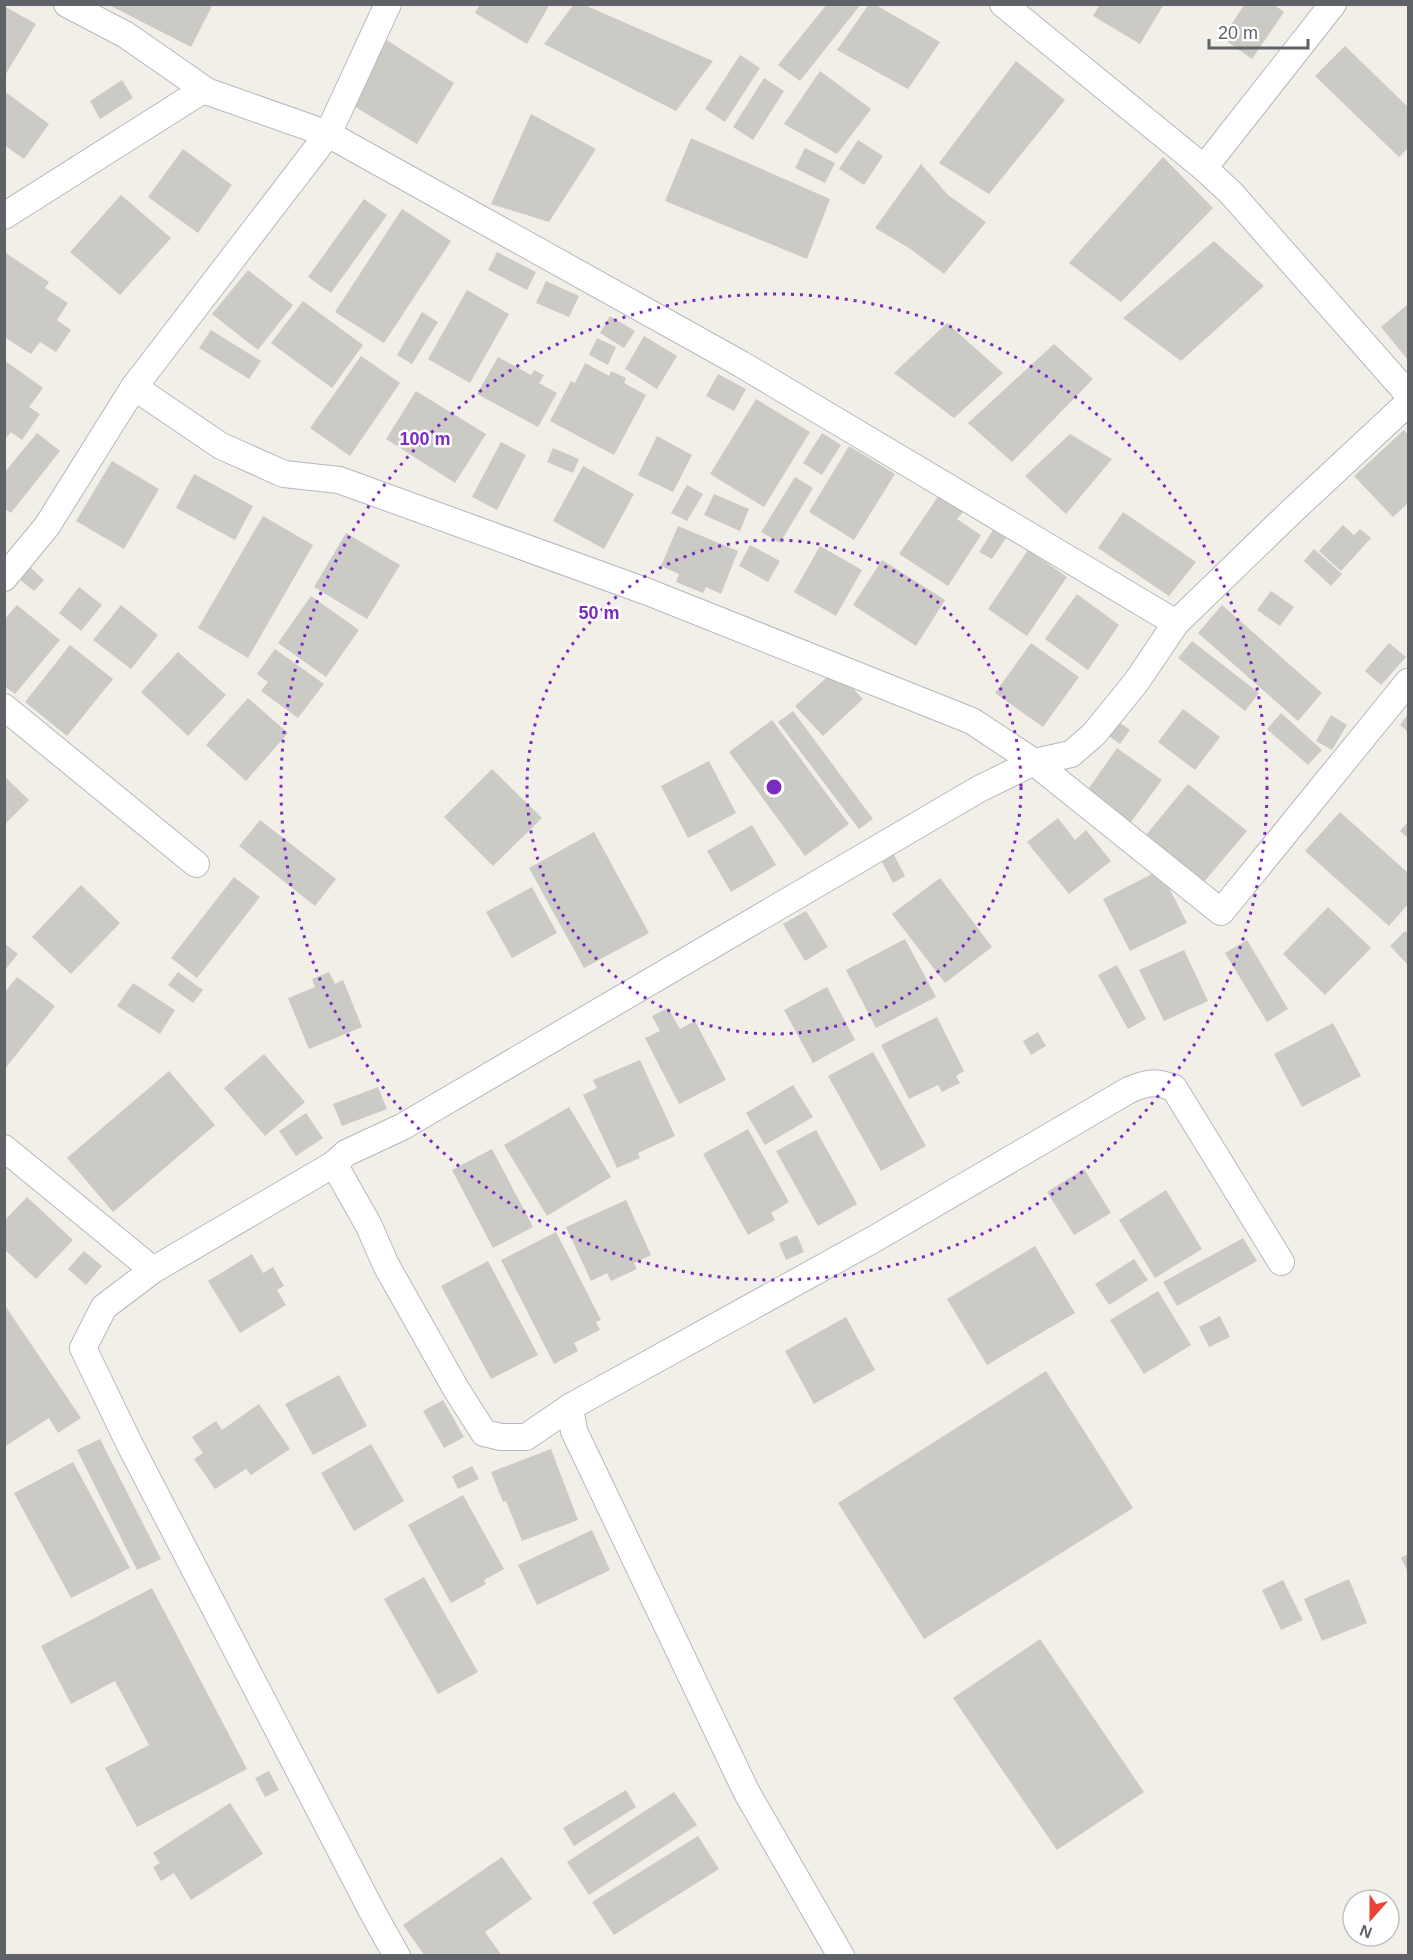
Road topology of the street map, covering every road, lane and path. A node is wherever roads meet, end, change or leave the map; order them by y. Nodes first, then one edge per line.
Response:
1 (68, 4) edge
2 (388, 4) edge
3 (1003, 4) edge
4 (1333, 4) edge
5 (208, 92) junction
6 (328, 134) junction
7 (1204, 168) junction
8 (4, 216) edge
9 (134, 387) junction
10 (1408, 394) edge
11 (1408, 403) edge
12 (4, 578) edge
13 (1176, 623) junction
14 (1408, 682) edge
15 (4, 707) edge
16 (1034, 762) junction
17 (196, 864) dead end
18 (4, 1148) edge
19 (334, 1164) junction
20 (1281, 1262) dead end
21 (153, 1270) junction
22 (570, 1407) junction
23 (397, 1956) edge
24 (841, 1956) edge

1 - 5 street
2 - 6 street
3 - 7 street
4 - 7 street
5 - 6 street
5 - 8 street
6 - 9 street
6 - 13 street
7 - 10 street
9 - 12 street
9 - 16 street
11 - 13 street
13 - 16 street
14 - 16 street
15 - 17 street
16 - 19 street
18 - 21 street
19 - 21 street
19 - 22 street
20 - 22 street
21 - 23 street
22 - 24 street

